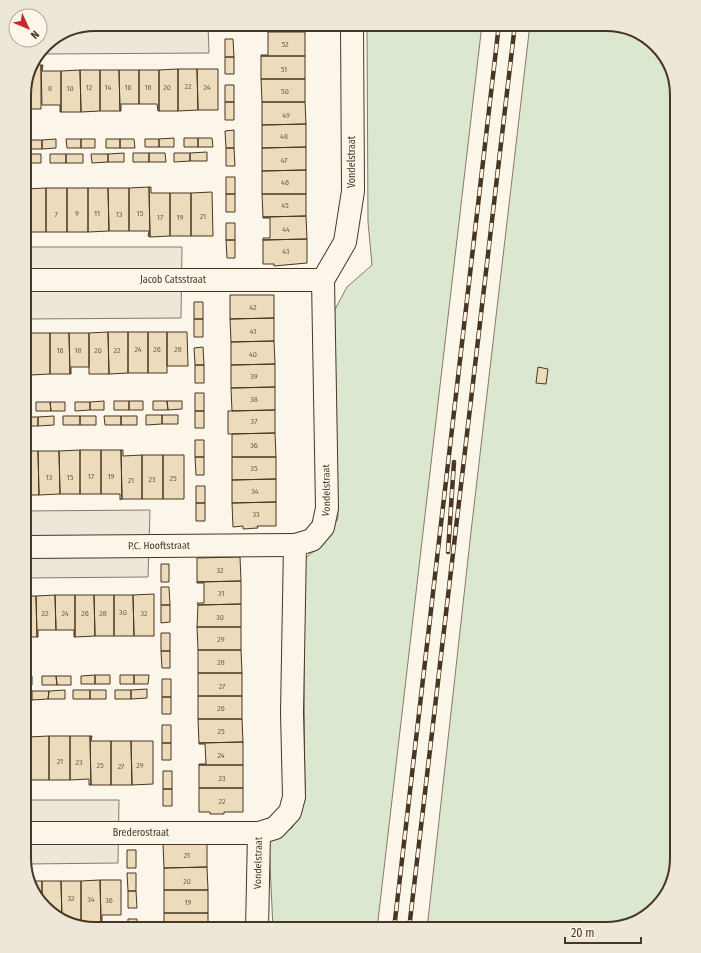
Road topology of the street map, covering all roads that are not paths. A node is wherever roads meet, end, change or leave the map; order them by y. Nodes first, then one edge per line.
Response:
1 (352, 31) edge
2 (31, 280) edge
3 (323, 280) junction
4 (295, 545) junction
5 (31, 547) edge
6 (31, 833) edge
7 (259, 833) junction
8 (257, 922) edge

1 - 3 street, Vondelstraat
2 - 3 street, Jacob Catsstraat
3 - 4 street, Vondelstraat
4 - 5 street, P.C. Hooftstraat
4 - 7 street, Vondelstraat
6 - 7 street, Brederostraat
7 - 8 street, Vondelstraat

